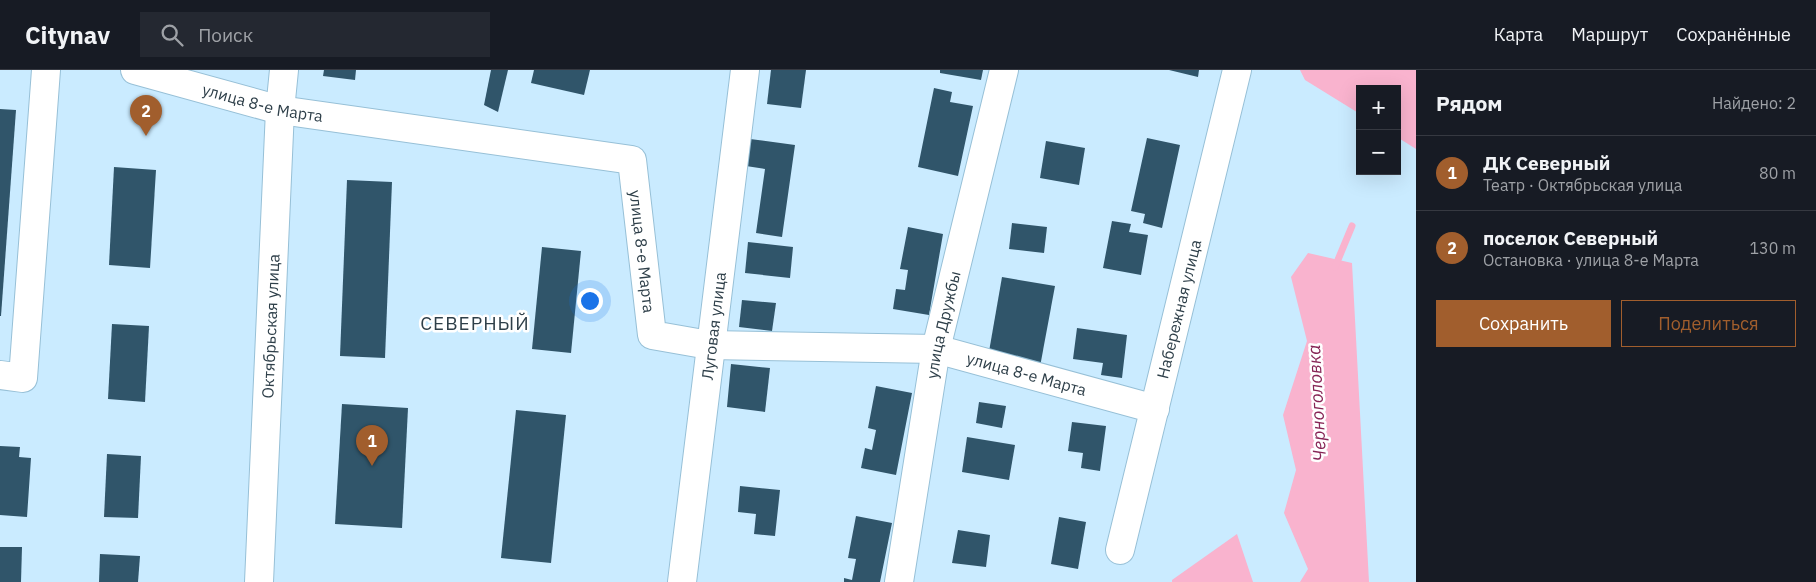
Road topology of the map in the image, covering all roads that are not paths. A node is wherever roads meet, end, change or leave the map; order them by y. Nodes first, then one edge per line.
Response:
1 (46, 70) edge
2 (135, 70) edge
3 (284, 70) edge
4 (745, 70) edge
5 (1004, 70) edge
6 (1237, 70) edge
7 (280, 110) junction
8 (710, 346) junction
9 (936, 349) junction
10 (0, 375) edge
11 (1155, 409) junction
12 (1120, 550) dead end
13 (259, 582) edge
14 (682, 582) edge
15 (899, 582) edge

1 - 10 street
2 - 7 street, улица 8-е Марта
3 - 7 street, Октябрьская улица
4 - 8 street, Луговая улица
5 - 9 street, улица Дружбы
6 - 11 street, Набережная улица
7 - 8 street, улица 8-е Марта
7 - 13 street, Октябрьская улица
8 - 9 street, улица 8-е Марта
8 - 14 street, Луговая улица
9 - 11 street, улица 8-е Марта
9 - 15 street, улица Дружбы
11 - 12 street, Набережная улица

